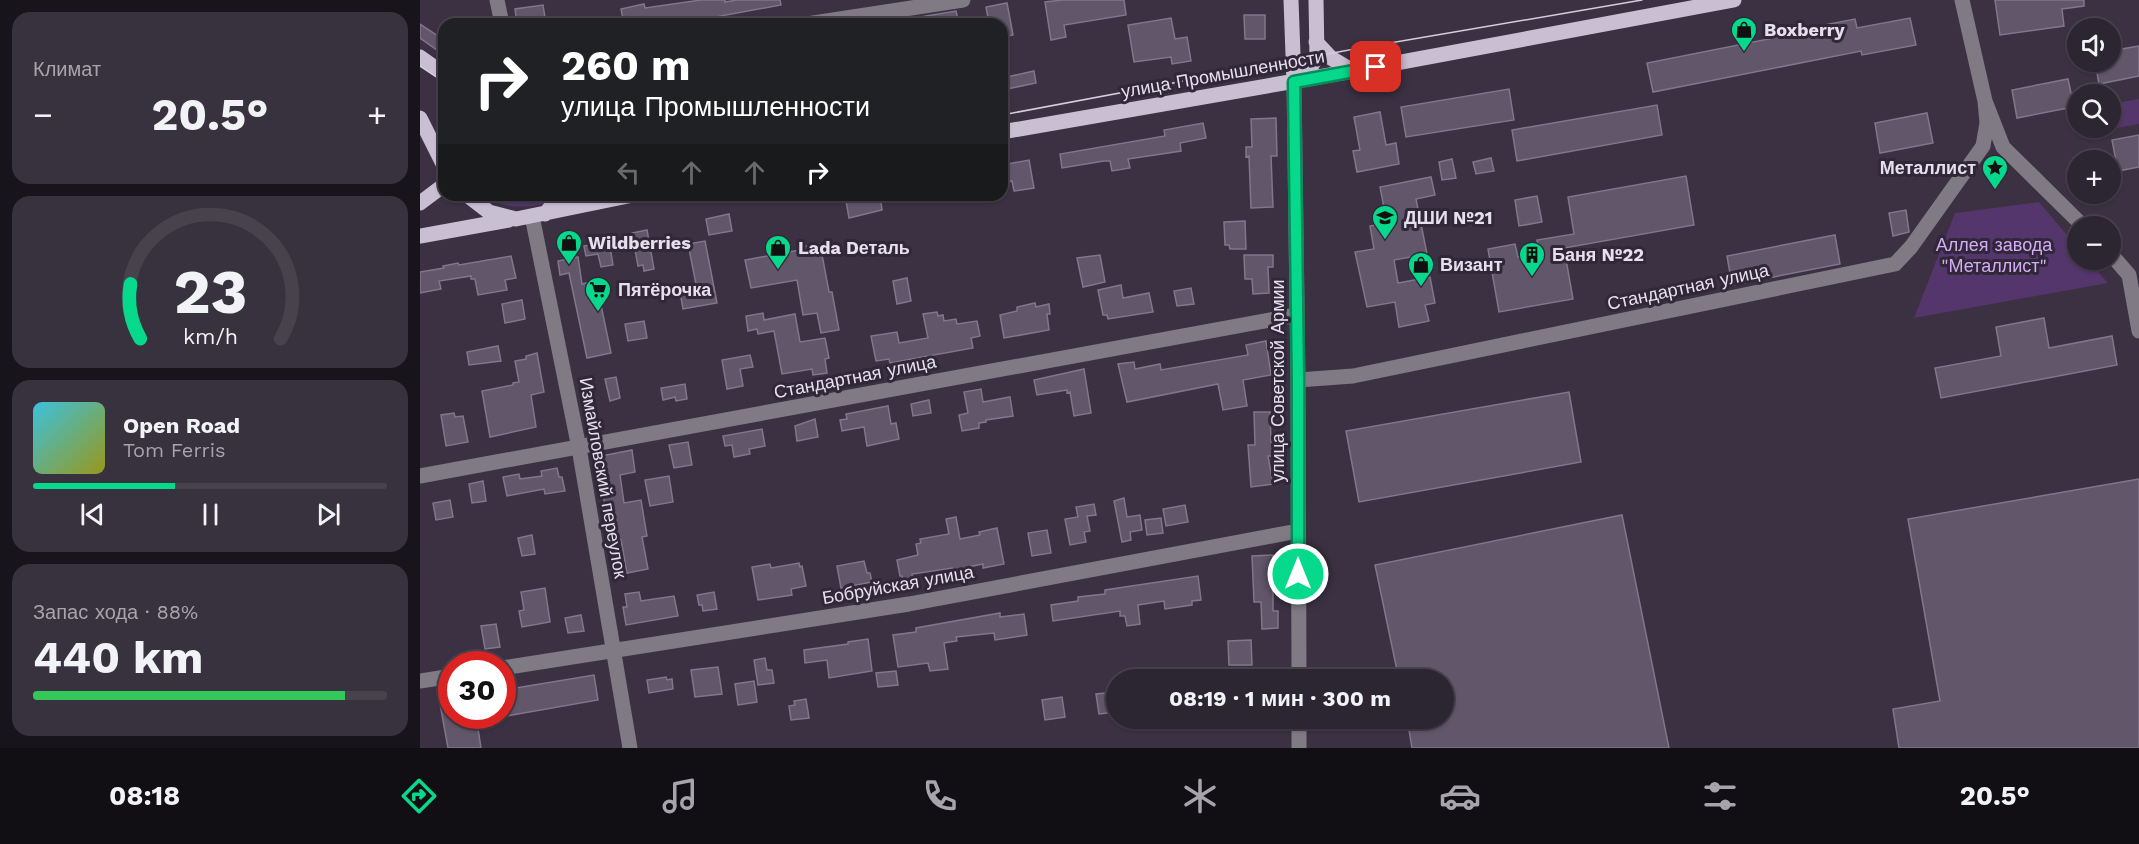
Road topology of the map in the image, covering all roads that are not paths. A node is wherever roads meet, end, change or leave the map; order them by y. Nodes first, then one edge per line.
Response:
1 (497, 0) edge
2 (963, 0) edge
3 (1291, 0) edge
4 (1316, 0) edge
5 (1734, 0) edge
6 (1962, 0) edge
7 (501, 18) edge
8 (846, 18) edge
9 (1316, 42) junction
10 (420, 57) edge
11 (438, 70) edge
12 (1353, 71) junction
13 (1294, 82) junction
14 (1985, 101) junction
15 (420, 118) edge
16 (1008, 131) edge
17 (438, 154) edge
18 (438, 190) edge
19 (474, 201) edge
20 (478, 201) edge
21 (554, 201) edge
22 (605, 201) edge
23 (420, 203) edge
24 (496, 215) junction
25 (539, 215) junction
26 (2073, 216) edge
27 (516, 219) junction
28 (420, 237) edge
29 (2121, 266) edge
30 (1297, 315) junction
31 (2139, 331) edge
32 (1298, 380) junction
33 (579, 448) junction
34 (420, 476) edge
35 (1298, 531) junction
36 (613, 649) junction
37 (516, 666) edge
38 (1299, 669) edge
39 (438, 678) edge
40 (420, 681) edge
41 (1299, 729) edge
42 (630, 748) edge
43 (1299, 748) edge

1 - 7 street
2 - 8 street
3 - 13 main road, улица Советской Армии
4 - 9 main road
5 - 12 main road, улица Промышленности
6 - 14 street
9 - 12 main road
9 - 13 main road
10 - 11 main road
12 - 13 main road, улица Промышленности
13 - 16 main road, улица Промышленности
13 - 30 street, улица Советской Армии
14 - 26 street
14 - 32 street, Стандартная улица
15 - 17 main road
18 - 23 main road
19 - 24 main road
20 - 24 main road
21 - 25 main road
22 - 25 main road
24 - 27 main road
25 - 27 main road
25 - 33 street, Измайловский переулок
27 - 28 main road
29 - 31 street
30 - 32 street, улица Советской Армии
30 - 33 street, Стандартная улица
32 - 35 street, улица Советской Армии
33 - 34 street, Стандартная улица
33 - 36 street, Измайловский переулок
35 - 36 street, Бобруйская улица
35 - 38 street, улица Советской Армии
36 - 37 street, Бобруйская улица
36 - 42 street, Измайловский переулок
39 - 40 street
41 - 43 street

